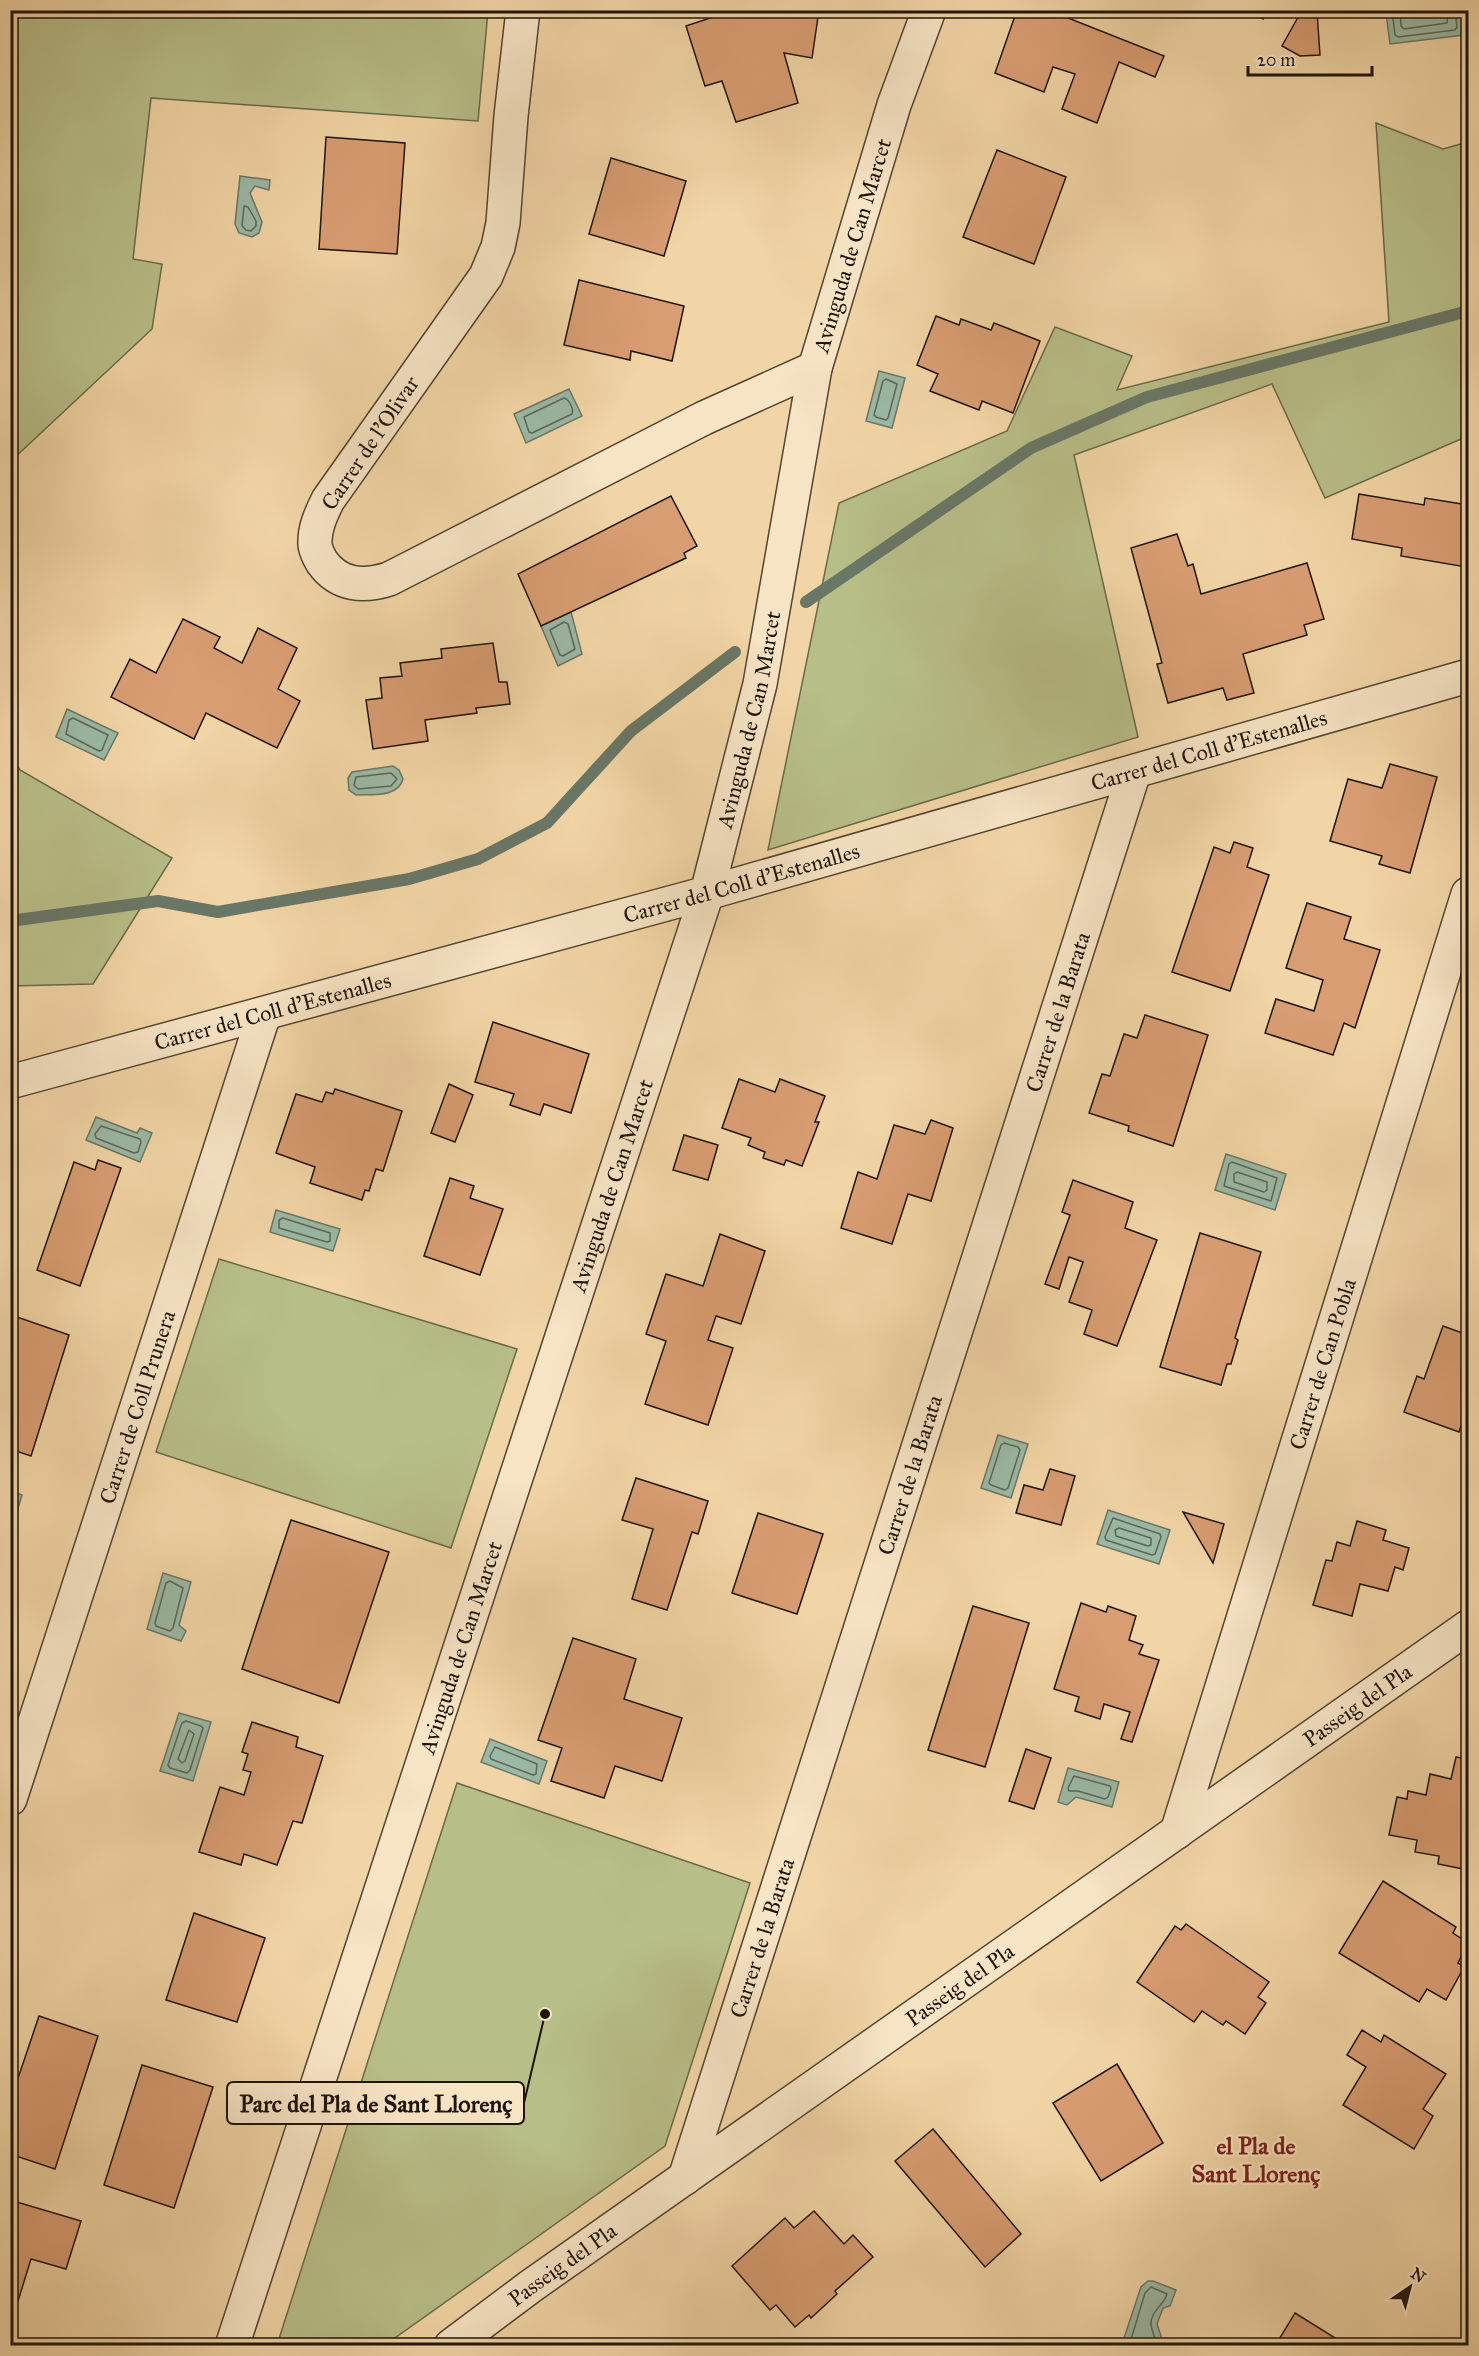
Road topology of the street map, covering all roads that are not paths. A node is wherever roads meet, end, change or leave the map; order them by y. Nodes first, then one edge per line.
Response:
1 (523, 10) edge
2 (929, 10) edge
3 (815, 368) junction
4 (1468, 676) edge
5 (1134, 772) junction
6 (707, 893) junction
7 (1468, 894) edge
8 (264, 1014) junction
9 (10, 1082) edge
10 (1468, 1627) edge
11 (10, 1800) edge
12 (1177, 1832) junction
13 (685, 2178) junction
14 (232, 2346) edge
15 (452, 2346) edge

1 - 3 street, Carrer de l'Olivar
2 - 3 street, Avinguda de Can Marcet
3 - 6 street, Avinguda de Can Marcet
4 - 5 street, Carrer del Coll d'Estenalles
5 - 6 street, Carrer del Coll d'Estenalles
5 - 13 street, Carrer de la Barata
6 - 8 street, Carrer del Coll d'Estenalles
6 - 14 street, Avinguda de Can Marcet
7 - 12 street, Carrer de Can Pobla
8 - 9 street, Carrer del Coll d'Estenalles
8 - 11 street, Carrer de Coll Prunera
10 - 12 street, Passeig del Pla
12 - 13 street, Passeig del Pla
13 - 15 street, Passeig del Pla

